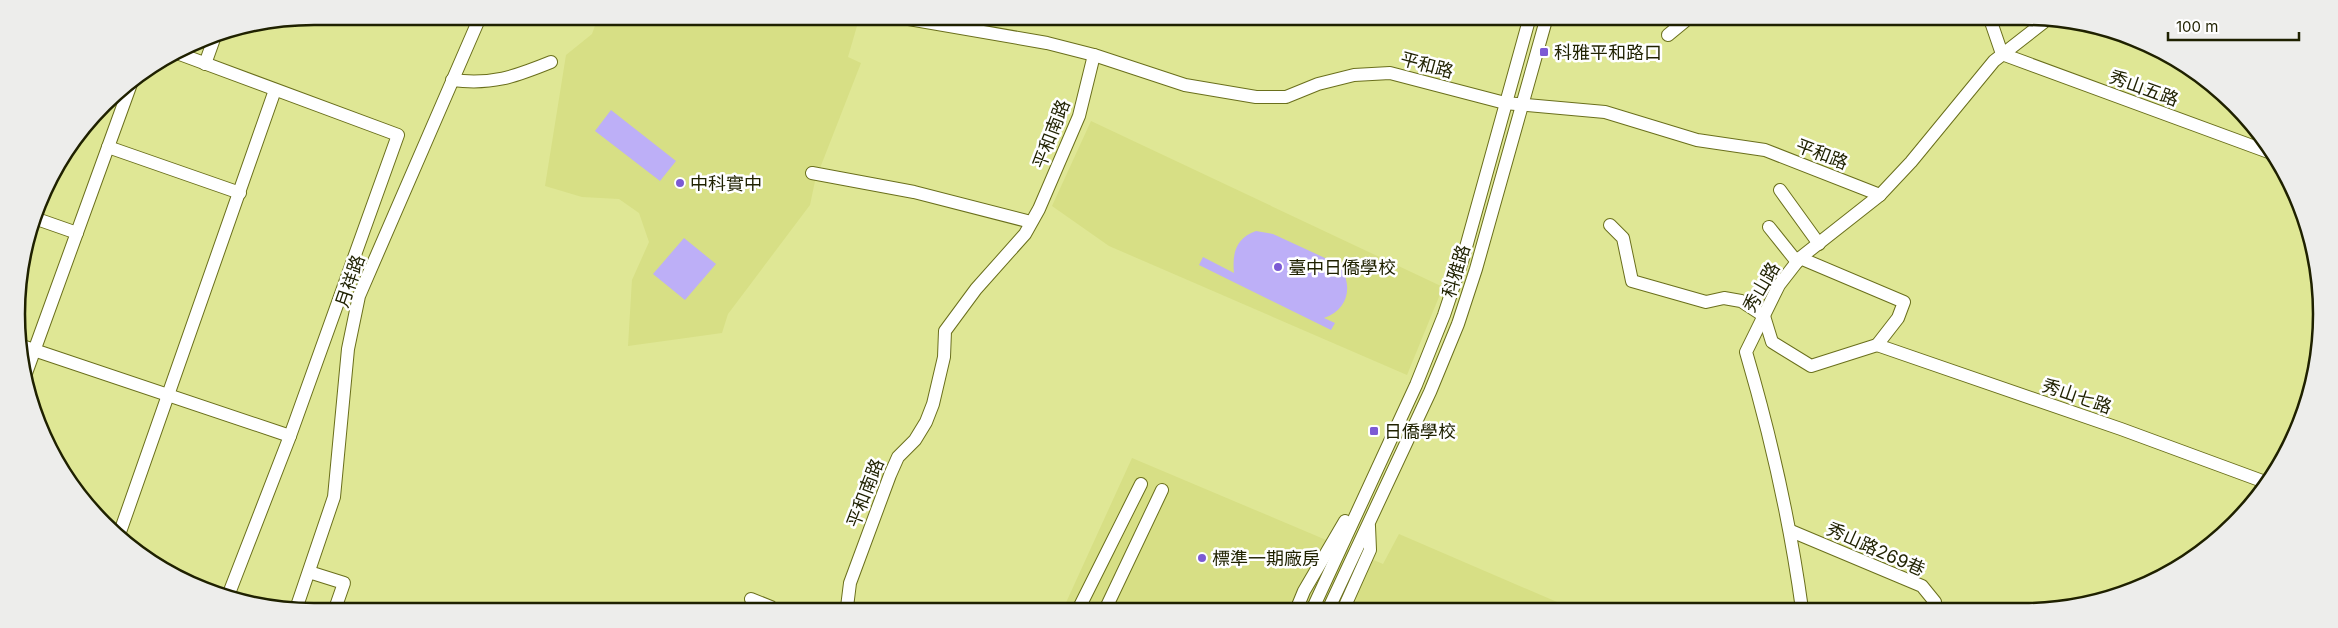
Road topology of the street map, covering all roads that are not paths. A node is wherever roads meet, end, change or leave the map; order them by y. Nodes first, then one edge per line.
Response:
1 (477, 25) edge
2 (943, 25) edge
3 (1528, 25) edge
4 (1545, 25) edge
5 (1680, 25) edge
6 (1992, 25) edge
7 (2039, 26) edge
8 (1668, 34) dead end
9 (212, 43) edge
10 (2002, 54) junction
11 (1094, 55) junction
12 (184, 56) edge
13 (551, 62) dead end
14 (205, 64) junction
15 (455, 80) junction
16 (276, 90) junction
17 (127, 93) edge
18 (1505, 103) junction
19 (1522, 104) junction
20 (108, 147) junction
21 (2261, 149) edge
22 (812, 173) dead end
23 (1780, 190) dead end
24 (240, 193) junction
25 (1880, 195) junction
26 (40, 220) edge
27 (1032, 222) junction
28 (1610, 225) dead end
29 (1769, 227) dead end
30 (77, 233) junction
31 (1819, 244) junction
32 (1798, 260) junction
33 (1764, 316) junction
34 (1877, 345) junction
35 (28, 348) edge
36 (168, 395) junction
37 (290, 436) junction
38 (2260, 480) edge
39 (1141, 484) dead end
40 (1162, 490) dead end
41 (1357, 512) junction
42 (1369, 521) junction
43 (121, 529) edge
44 (1791, 531) junction
45 (309, 572) junction
46 (230, 591) edge
47 (751, 599) dead end
48 (297, 602) edge
49 (337, 603) edge
50 (761, 603) edge
51 (848, 603) edge
52 (1082, 603) edge
53 (1108, 603) edge
54 (1299, 603) edge
55 (1315, 603) edge
56 (1331, 603) edge
57 (1346, 603) edge
58 (1801, 603) edge
59 (1935, 603) edge

1 - 15 street, 月祥路
2 - 11 street, 平和路
3 - 18 street, 科雅路
4 - 19 street, 科雅路
5 - 8 street
6 - 10 street
7 - 10 street, 秀山路
9 - 14 street
10 - 21 street, 秀山五路
10 - 25 street, 秀山路
11 - 18 street, 平和路
11 - 27 street, 平和南路
12 - 14 street
13 - 15 street
14 - 16 street
15 - 45 street, 月祥路
16 - 24 street
16 - 37 street
17 - 20 street
18 - 19 street, 平和路
18 - 41 street, 科雅路
19 - 25 street, 平和路
19 - 42 street, 科雅路
20 - 24 street
20 - 30 street
22 - 27 street
23 - 31 street
24 - 36 street
25 - 31 street, 秀山路
26 - 30 street
27 - 51 street, 平和南路
28 - 33 street
29 - 32 street
30 - 35 street
31 - 32 street, 秀山路
32 - 33 street, 秀山路
32 - 34 street
33 - 34 street
33 - 44 street, 秀山路
34 - 38 street, 秀山七路
35 - 36 street
36 - 37 street
36 - 43 street
37 - 46 street
39 - 52 street
40 - 53 street
41 - 54 street, 科雅路
41 - 55 street, 科雅路
42 - 56 street, 科雅路
42 - 57 street, 科雅路
44 - 58 street, 秀山路
44 - 59 street, 秀山路269巷
45 - 48 street, 月祥路
45 - 49 street
47 - 50 street

